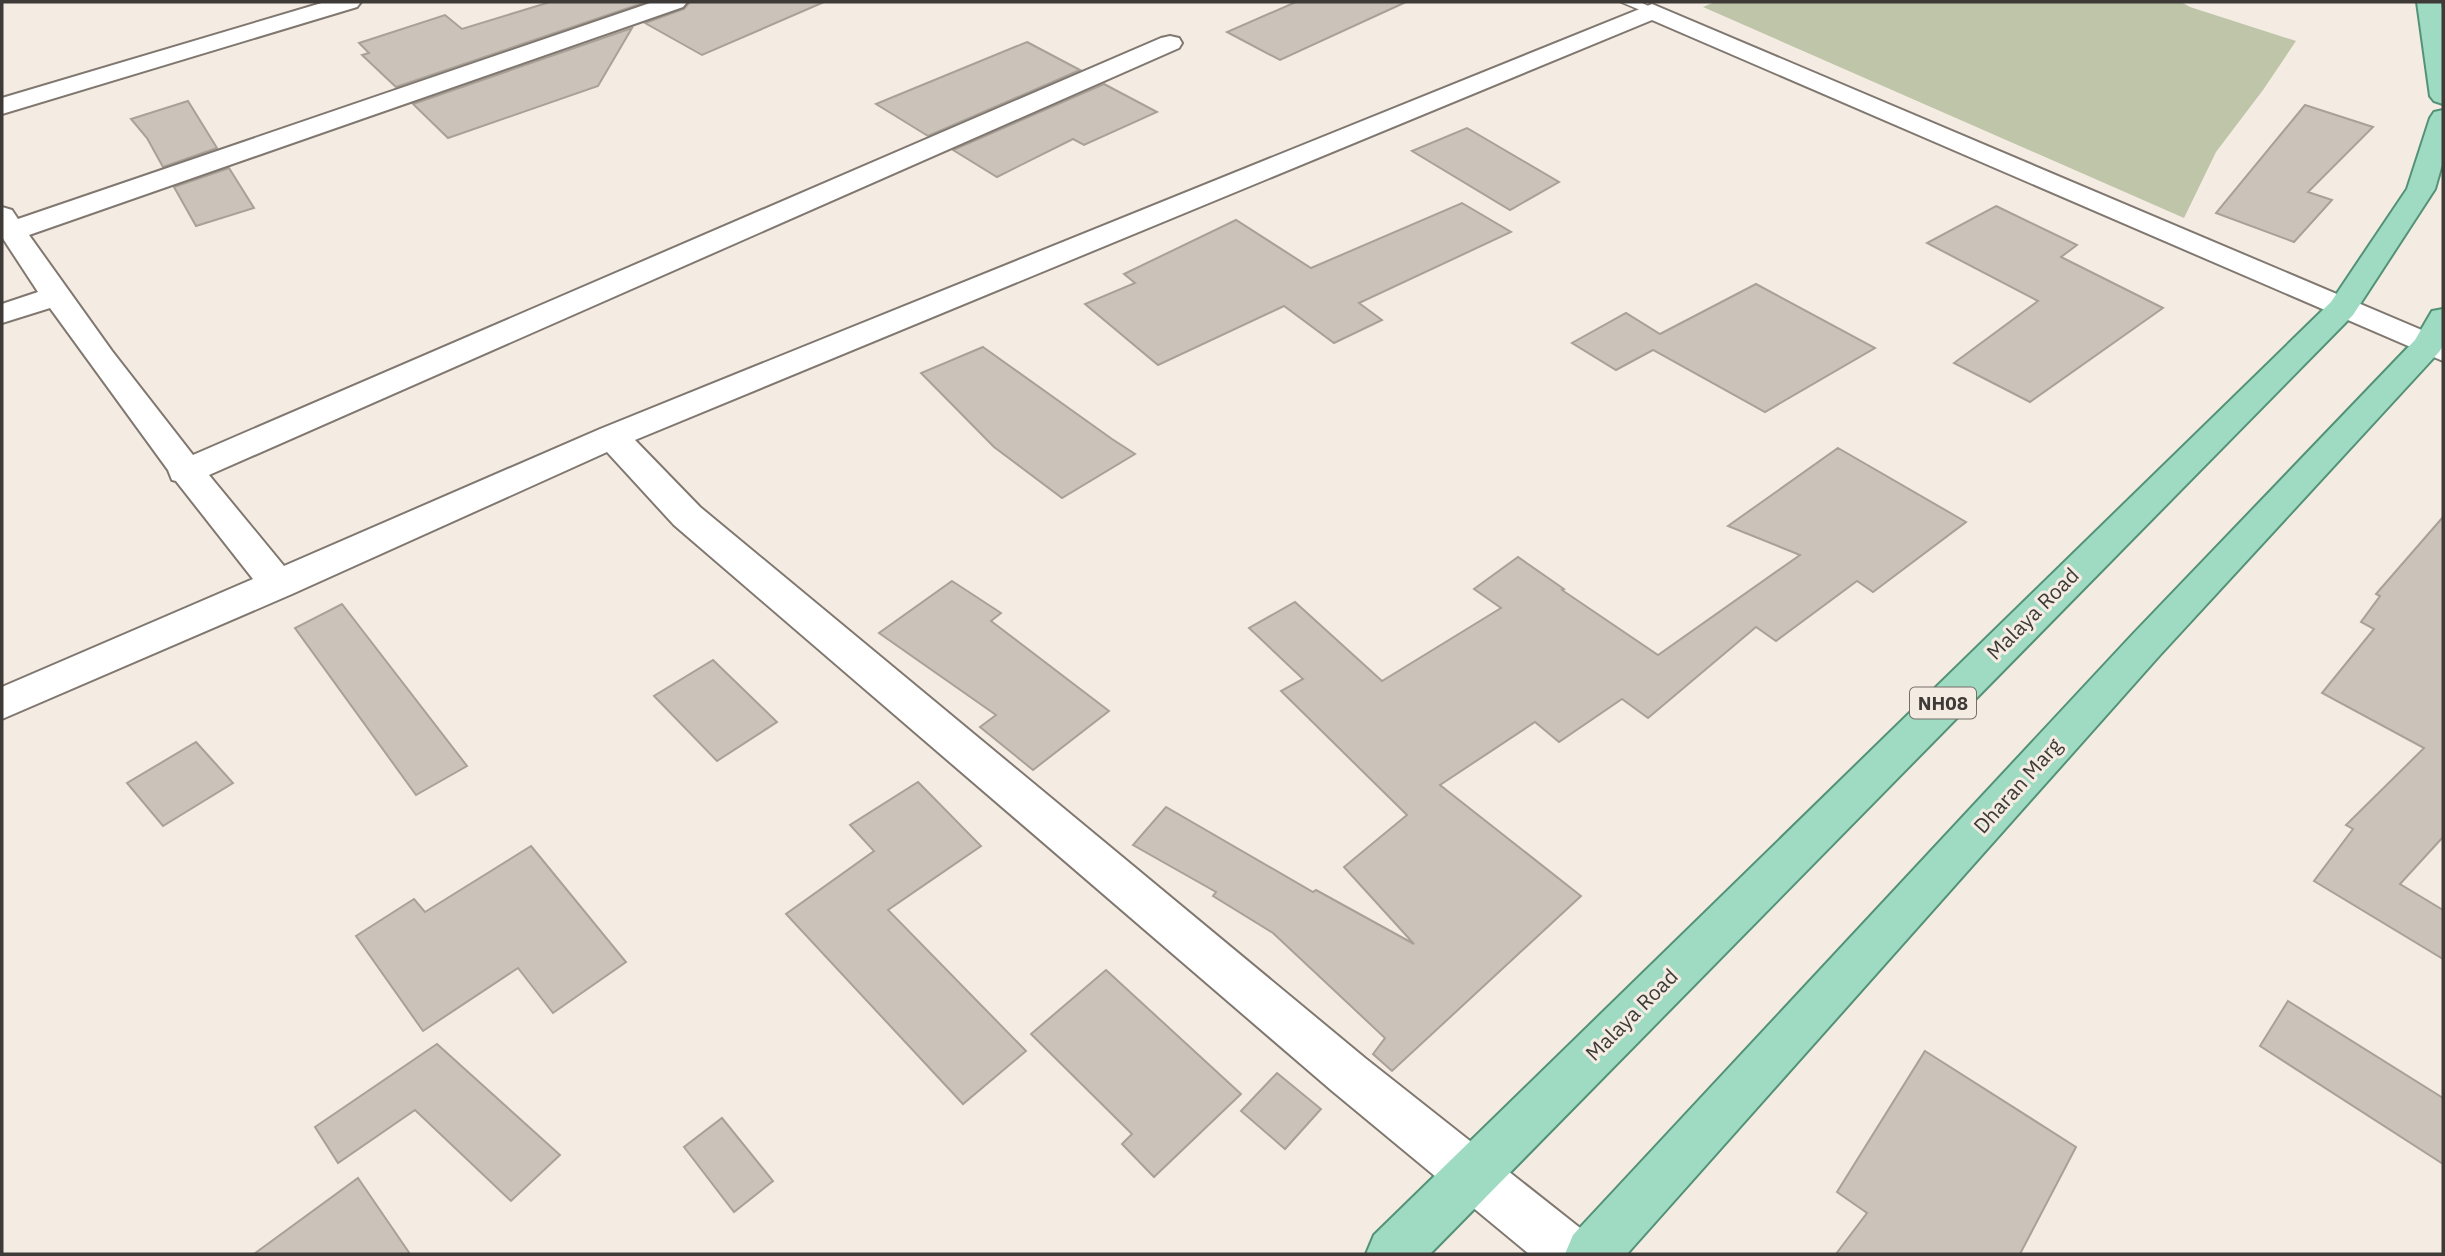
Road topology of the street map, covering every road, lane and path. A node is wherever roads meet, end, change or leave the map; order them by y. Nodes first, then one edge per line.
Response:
1 (349, 2) edge
2 (675, 2) edge
3 (2430, 2) edge
4 (1650, 5) edge
5 (1170, 43) dead end
6 (2443, 96) edge
7 (2, 106) edge
8 (2443, 118) edge
9 (7, 224) edge
10 (55, 296) junction
11 (2342, 308) junction
12 (2, 314) edge
13 (2438, 338) edge
14 (612, 437) junction
15 (184, 472) junction
16 (279, 585) junction
17 (2, 704) edge
18 (1472, 1174) junction
19 (1393, 1254) edge
20 (1570, 1254) edge
21 (1592, 1254) edge

1 - 7 street
2 - 9 street
3 - 6 main road
4 - 11 street
4 - 14 street
5 - 15 street
8 - 11 main road, Malaya Road / NH08
9 - 10 street
10 - 12 street
10 - 15 street
11 - 13 street
11 - 18 main road, Malaya Road / NH08
13 - 21 main road, Dharan Marg
14 - 16 street
14 - 18 street
15 - 16 street
16 - 17 street
18 - 19 main road, Malaya Road / NH08
18 - 20 street

